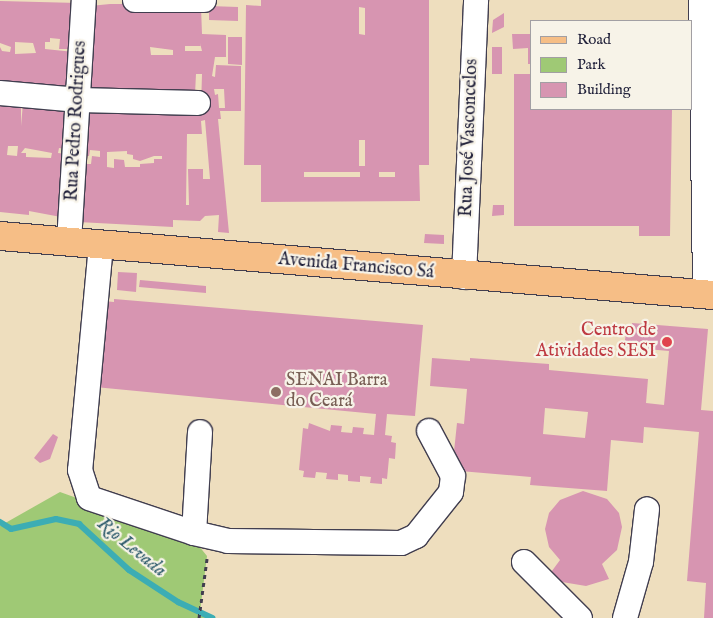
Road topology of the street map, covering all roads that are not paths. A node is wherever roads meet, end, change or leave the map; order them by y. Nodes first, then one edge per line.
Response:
1 (84, 0) edge
2 (135, 0) edge
3 (476, 0) edge
4 (701, 0) edge
5 (204, 1) edge
6 (0, 93) edge
7 (79, 100) junction
8 (198, 103) dead end
9 (0, 236) edge
10 (69, 242) junction
11 (101, 245) junction
12 (464, 277) junction
13 (709, 295) edge
14 (429, 431) dead end
15 (200, 432) dead end
16 (647, 509) dead end
17 (194, 533) junction
18 (524, 562) dead end
19 (580, 618) edge
20 (625, 618) edge

1 - 7 street, Rua Pedro Rodrigues
2 - 5 street
3 - 12 street, Rua José Vasconcelos
4 - 13 street
6 - 7 street
7 - 8 street
7 - 10 street, Rua Pedro Rodrigues
9 - 10 main road, Avenida Francisco Sá
10 - 11 main road, Avenida Francisco Sá
11 - 12 main road, Avenida Francisco Sá
11 - 17 street
12 - 13 main road, Avenida Francisco Sá
14 - 17 street
15 - 17 street
16 - 20 street
18 - 19 street

